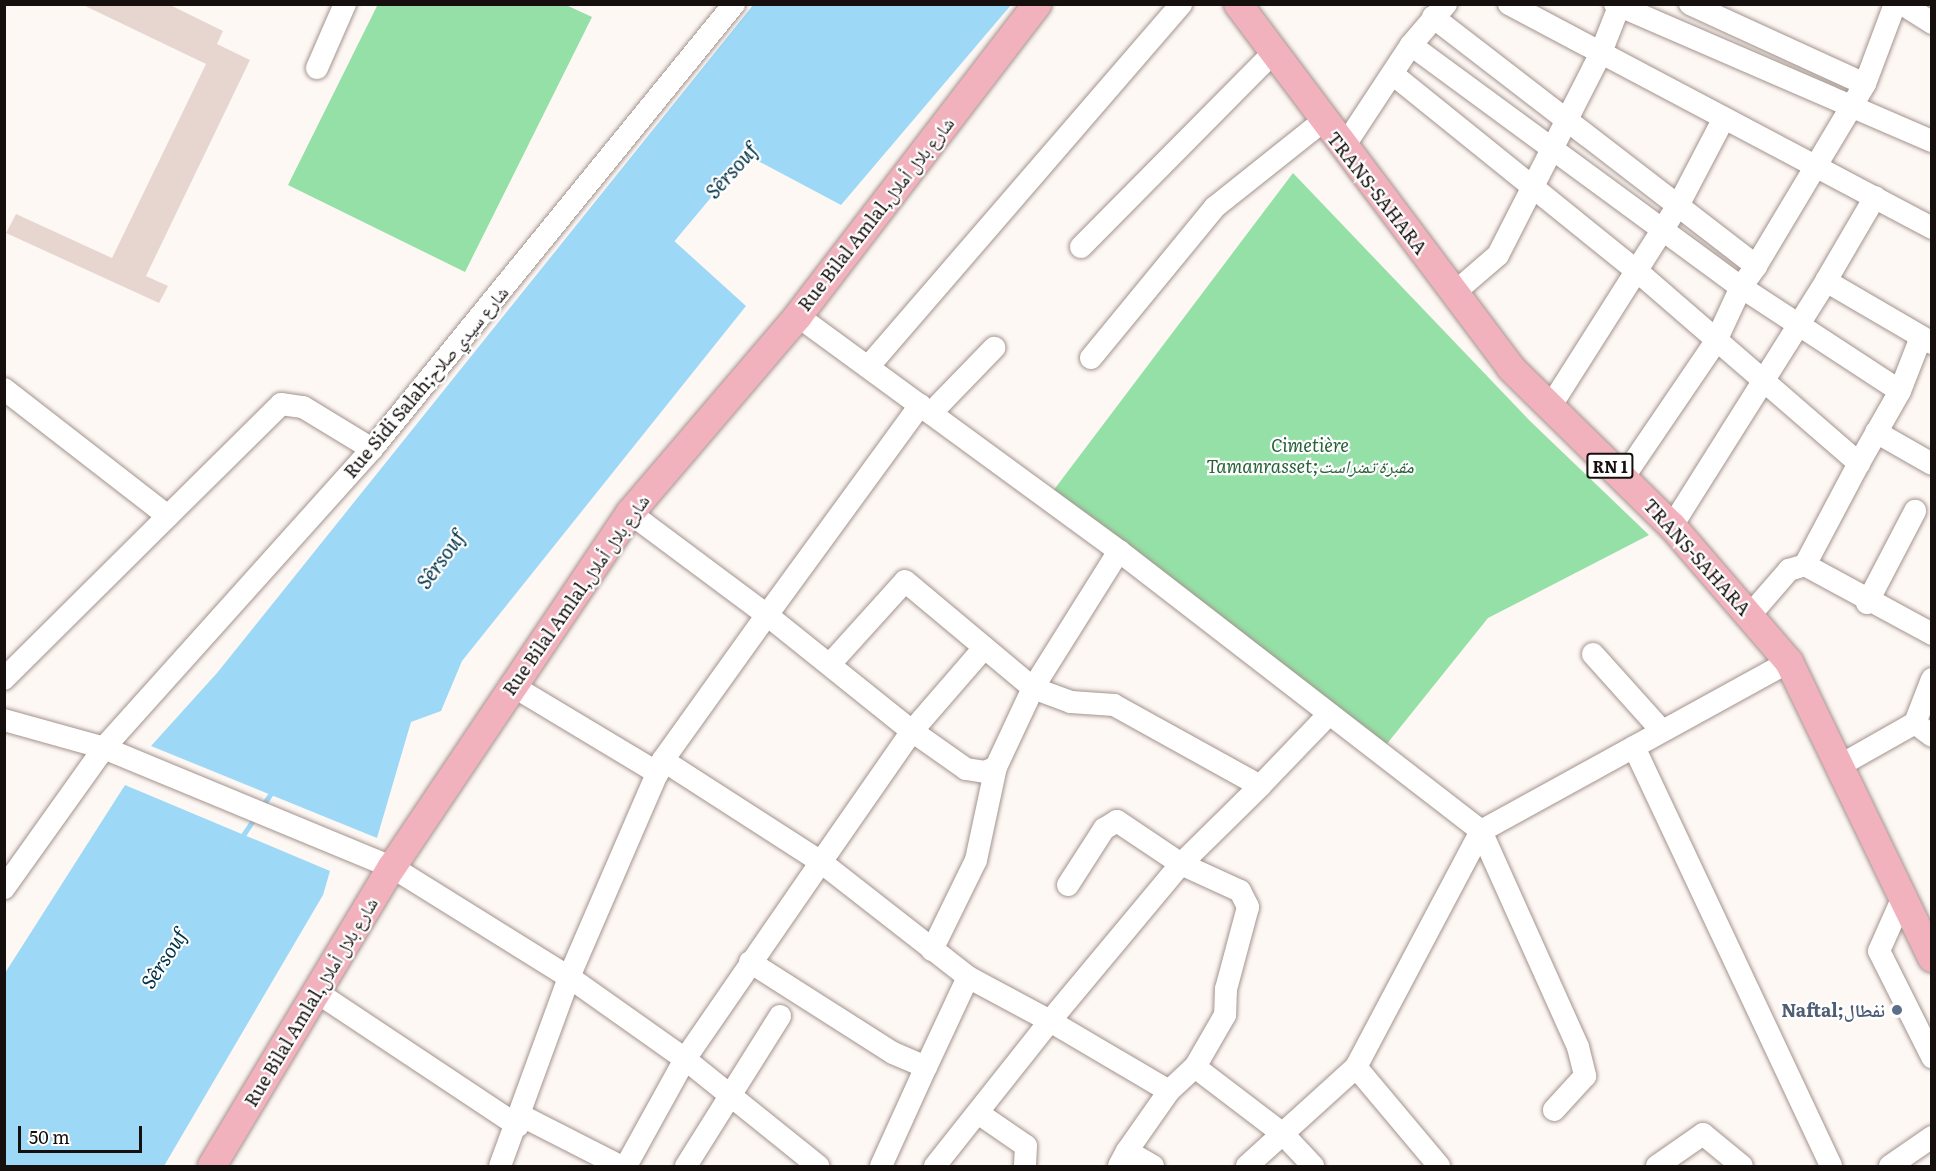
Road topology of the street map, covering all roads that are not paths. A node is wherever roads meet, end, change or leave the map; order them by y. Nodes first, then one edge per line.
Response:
1 (345, 4) edge
2 (734, 4) edge
3 (1037, 4) edge
4 (1181, 4) edge
5 (1238, 4) edge
6 (1509, 4) edge
7 (1690, 4) edge
8 (1896, 4) edge
9 (1902, 4) edge
10 (1618, 5) edge
11 (1439, 11) edge
12 (1932, 23) edge
13 (1411, 45) junction
14 (1273, 53) junction
15 (1600, 55) junction
16 (317, 68) dead end
17 (1395, 76) junction
18 (1865, 84) junction
19 (1847, 107) junction
20 (1567, 117) junction
21 (1724, 118) junction
22 (1322, 122) junction
23 (1932, 141) edge
24 (1343, 148) junction
25 (1552, 150) junction
26 (1817, 167) junction
27 (1534, 186) junction
28 (1875, 197) junction
29 (1679, 204) junction
30 (1932, 228) edge
31 (1662, 231) junction
32 (1082, 247) dead end
33 (1756, 266) junction
34 (1637, 271) junction
35 (1826, 281) junction
36 (1741, 287) junction
37 (1454, 293) junction
38 (798, 316) junction
39 (1798, 324) junction
40 (1926, 340) edge
41 (1716, 341) junction
42 (994, 348) dead end
43 (1091, 358) dead end
44 (867, 367) junction
45 (1764, 382) junction
46 (4, 389) edge
47 (1900, 391) junction
48 (1550, 407) junction
49 (925, 409) junction
50 (1876, 432) junction
51 (372, 449) junction
52 (1858, 463) junction
53 (1932, 464) edge
54 (1623, 478) junction
55 (1915, 511) dead end
56 (630, 513) junction
57 (168, 516) junction
58 (1672, 526) junction
59 (1119, 551) junction
60 (1805, 565) junction
61 (1867, 603) junction
62 (767, 615) junction
63 (1750, 615) junction
64 (1932, 634) edge
65 (984, 648) junction
66 (1593, 654) dead end
67 (1789, 662) junction
68 (831, 663) junction
69 (4, 678) edge
70 (1932, 679) edge
71 (513, 686) junction
72 (1033, 688) junction
73 (1329, 714) junction
74 (4, 720) edge
75 (1923, 730) edge
76 (912, 731) junction
77 (1662, 732) junction
78 (1634, 747) junction
79 (104, 748) junction
80 (660, 766) junction
81 (1839, 766) junction
82 (996, 768) junction
83 (1260, 786) junction
84 (1481, 831) junction
85 (821, 862) junction
86 (1181, 864) junction
87 (392, 867) junction
88 (1068, 885) dead end
89 (4, 888) edge
90 (1902, 897) junction
91 (932, 950) junction
92 (1932, 958) edge
93 (750, 963) junction
94 (569, 977) junction
95 (968, 977) junction
96 (318, 993) junction
97 (780, 1016) dead end
98 (1050, 1021) junction
99 (1932, 1057) edge
100 (685, 1059) junction
101 (1356, 1066) junction
102 (926, 1067) junction
103 (1195, 1067) junction
104 (1169, 1091) junction
105 (731, 1092) junction
106 (1554, 1110) dead end
107 (978, 1113) junction
108 (520, 1121) junction
109 (1282, 1134) junction
110 (1932, 1137) edge
111 (1123, 1159) edge
112 (631, 1165) edge
113 (813, 1165) edge
114 (212, 1167) edge
115 (500, 1167) edge
116 (686, 1167) edge
117 (881, 1167) edge
118 (935, 1167) edge
119 (1025, 1167) edge
120 (1153, 1167) edge
121 (1247, 1167) edge
122 (1313, 1167) edge
123 (1439, 1167) edge
124 (1657, 1167) edge
125 (1742, 1167) edge
126 (1831, 1167) edge
127 (1890, 1167) edge

1 - 16 street
2 - 51 street, Rue Sidi Salah;شارع سيدي صلاح
3 - 38 main road, Rue Bilal Amlal,شارع بلال أملال
4 - 44 street
5 - 14 main road, TRANS-SAHARA / RN 1
6 - 15 street
7 - 18 street
8 - 18 street
9 - 12 street
10 - 15 street
10 - 19 street
11 - 13 street
11 - 20 street
13 - 17 street
13 - 25 street
14 - 22 main road, TRANS-SAHARA / RN 1
14 - 32 street
15 - 20 street
15 - 21 street
17 - 24 street
17 - 27 street
18 - 19 street
19 - 23 street
19 - 26 street
20 - 25 street
20 - 29 street
21 - 26 street
21 - 29 street
22 - 24 main road, TRANS-SAHARA / RN 1
22 - 43 street
24 - 37 main road, TRANS-SAHARA / RN 1
25 - 27 street
25 - 31 street
26 - 28 street
26 - 33 street
27 - 34 street
27 - 37 street
28 - 30 street
28 - 35 street
29 - 31 street
29 - 33 street
31 - 34 street
31 - 36 street
33 - 36 street
34 - 41 street
34 - 48 street
35 - 39 street
35 - 40 street
36 - 39 street
36 - 41 street
37 - 48 main road, TRANS-SAHARA / RN 1
38 - 44 street
38 - 56 main road, Rue Bilal Amlal,شارع بلال أملال
39 - 45 street
39 - 47 street
40 - 47 street
41 - 45 street
41 - 54 street
42 - 49 street
44 - 49 street
45 - 52 street
45 - 58 street
46 - 57 street
47 - 50 street
48 - 54 main road, TRANS-SAHARA / RN 1
49 - 59 street
49 - 62 street
50 - 52 street
50 - 53 street
51 - 57 street
51 - 79 street, Rue Sidi Salah;شارع سيدي صلاح
52 - 60 street
54 - 58 main road, TRANS-SAHARA / RN 1
55 - 61 street
56 - 62 street
56 - 71 main road, Rue Bilal Amlal,شارع بلال أملال
57 - 69 street
58 - 63 main road, TRANS-SAHARA / RN 1
59 - 72 street
59 - 73 street
60 - 61 street
60 - 63 street
61 - 64 street
62 - 68 street
62 - 80 street
63 - 67 main road, TRANS-SAHARA / RN 1
65 - 68 street
65 - 72 street
65 - 76 street
66 - 77 street
67 - 77 street
67 - 81 main road, TRANS-SAHARA / RN 1
68 - 76 street
70 - 75 street
71 - 80 street
71 - 87 main road, Rue Bilal Amlal,شارع بلال أملال
72 - 82 street
72 - 83 street
73 - 83 street
73 - 84 street
74 - 79 street
75 - 81 street
76 - 82 street
76 - 85 street
77 - 78 street
78 - 84 street
78 - 126 street
79 - 87 street
79 - 89 street, Rue Sidi Salah;شارع سيدي صلاح
80 - 85 street
80 - 94 street
81 - 90 main road, TRANS-SAHARA / RN 1
82 - 91 street
83 - 86 street
84 - 101 street
84 - 106 street
85 - 91 street
85 - 93 street
86 - 88 street
86 - 98 street
86 - 103 street
87 - 94 street
87 - 96 main road, Rue Bilal Amlal,شارع بلال أملال
90 - 92 main road, TRANS-SAHARA / RN 1
90 - 99 street
91 - 95 street
93 - 100 street
93 - 102 street
94 - 100 street
94 - 108 street
95 - 98 street
95 - 102 street
96 - 108 street
96 - 114 main road, Rue Bilal Amlal,شارع بلال أملال
97 - 105 street
98 - 104 street
98 - 107 street
100 - 105 street
100 - 112 street
101 - 109 street
101 - 123 street
102 - 117 street
103 - 104 street
103 - 109 street
104 - 111 street
105 - 113 street
105 - 116 street
107 - 118 street
107 - 119 street
108 - 112 street
108 - 115 street
109 - 121 street
109 - 122 street
110 - 127 street
111 - 120 street
124 - 125 street

